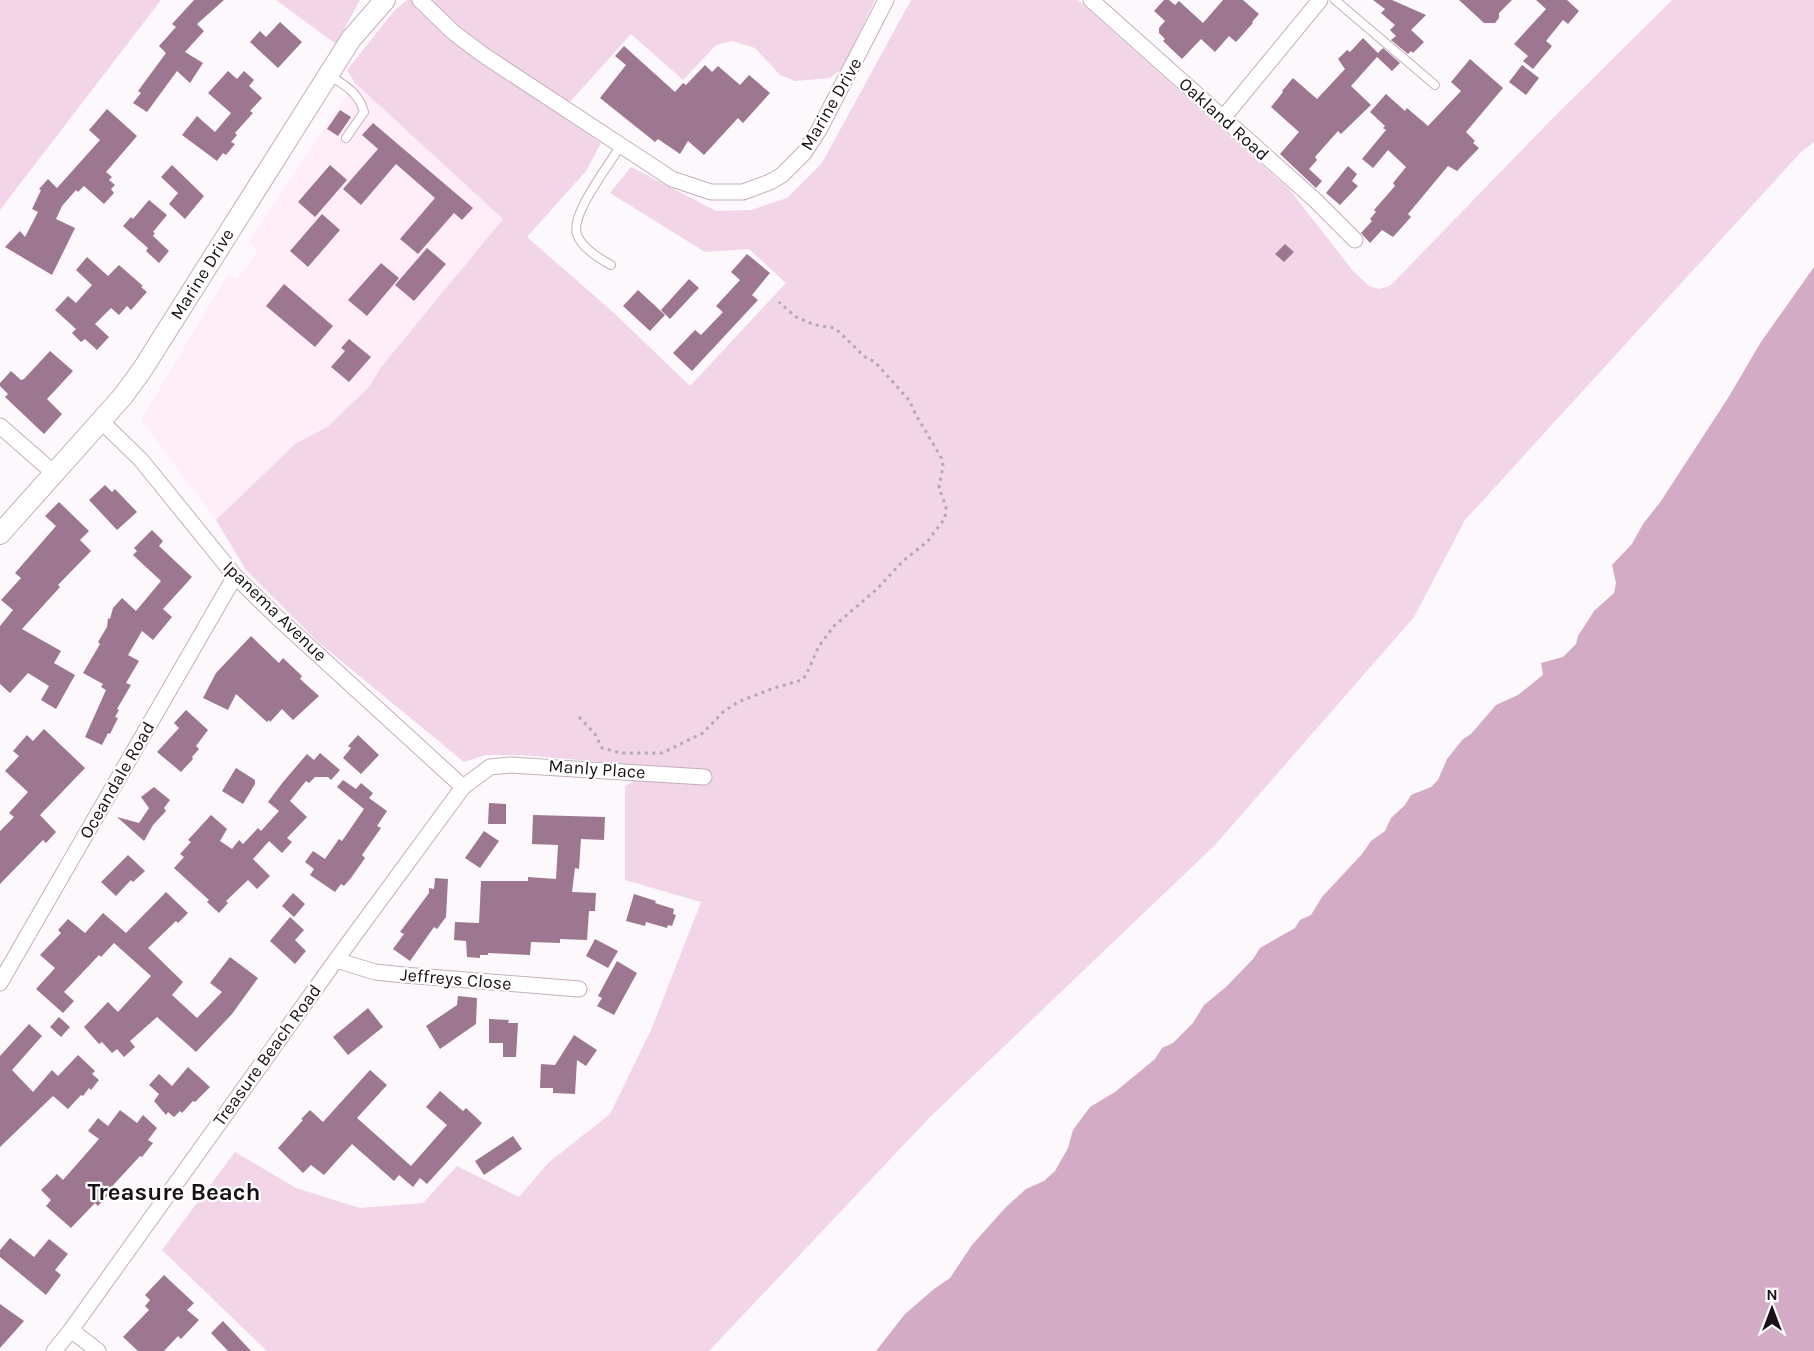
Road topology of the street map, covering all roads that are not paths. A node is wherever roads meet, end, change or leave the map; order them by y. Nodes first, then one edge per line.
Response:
1 (385, 0) edge
2 (420, 0) edge
3 (886, 0) edge
4 (1091, 0) edge
5 (1320, 0) edge
6 (1335, 0) edge
7 (328, 74) junction
8 (1435, 85) dead end
9 (1223, 118) junction
10 (346, 138) dead end
11 (621, 145) junction
12 (1355, 240) dead end
13 (611, 265) dead end
14 (101, 421) junction
15 (0, 426) edge
16 (55, 474) junction
17 (0, 534) edge
18 (235, 576) junction
19 (490, 767) joint
20 (704, 777) dead end
21 (463, 787) junction
22 (336, 960) junction
23 (0, 983) edge
24 (579, 989) dead end
25 (71, 1330) junction
26 (54, 1351) edge
27 (98, 1351) edge

1 - 7 street, Marine Drive
2 - 11 street, Marine Drive
3 - 11 street, Marine Drive
4 - 9 street, Oakland Road
5 - 9 street
6 - 8 lane
7 - 10 lane
7 - 14 street, Marine Drive
9 - 12 street, Oakland Road
11 - 13 lane
14 - 16 street, Marine Drive
14 - 18 street, Ipanema Avenue
15 - 16 street
16 - 17 street, Marine Drive
18 - 21 street, Ipanema Avenue
18 - 23 street, Oceandale Road
19 - 20 street, Manly Place
19 - 21 street, Treasure Beach Road
21 - 22 street, Treasure Beach Road
22 - 24 street, Jeffreys Close
22 - 25 street, Treasure Beach Road
25 - 26 street, Treasure Beach Road
25 - 27 street

